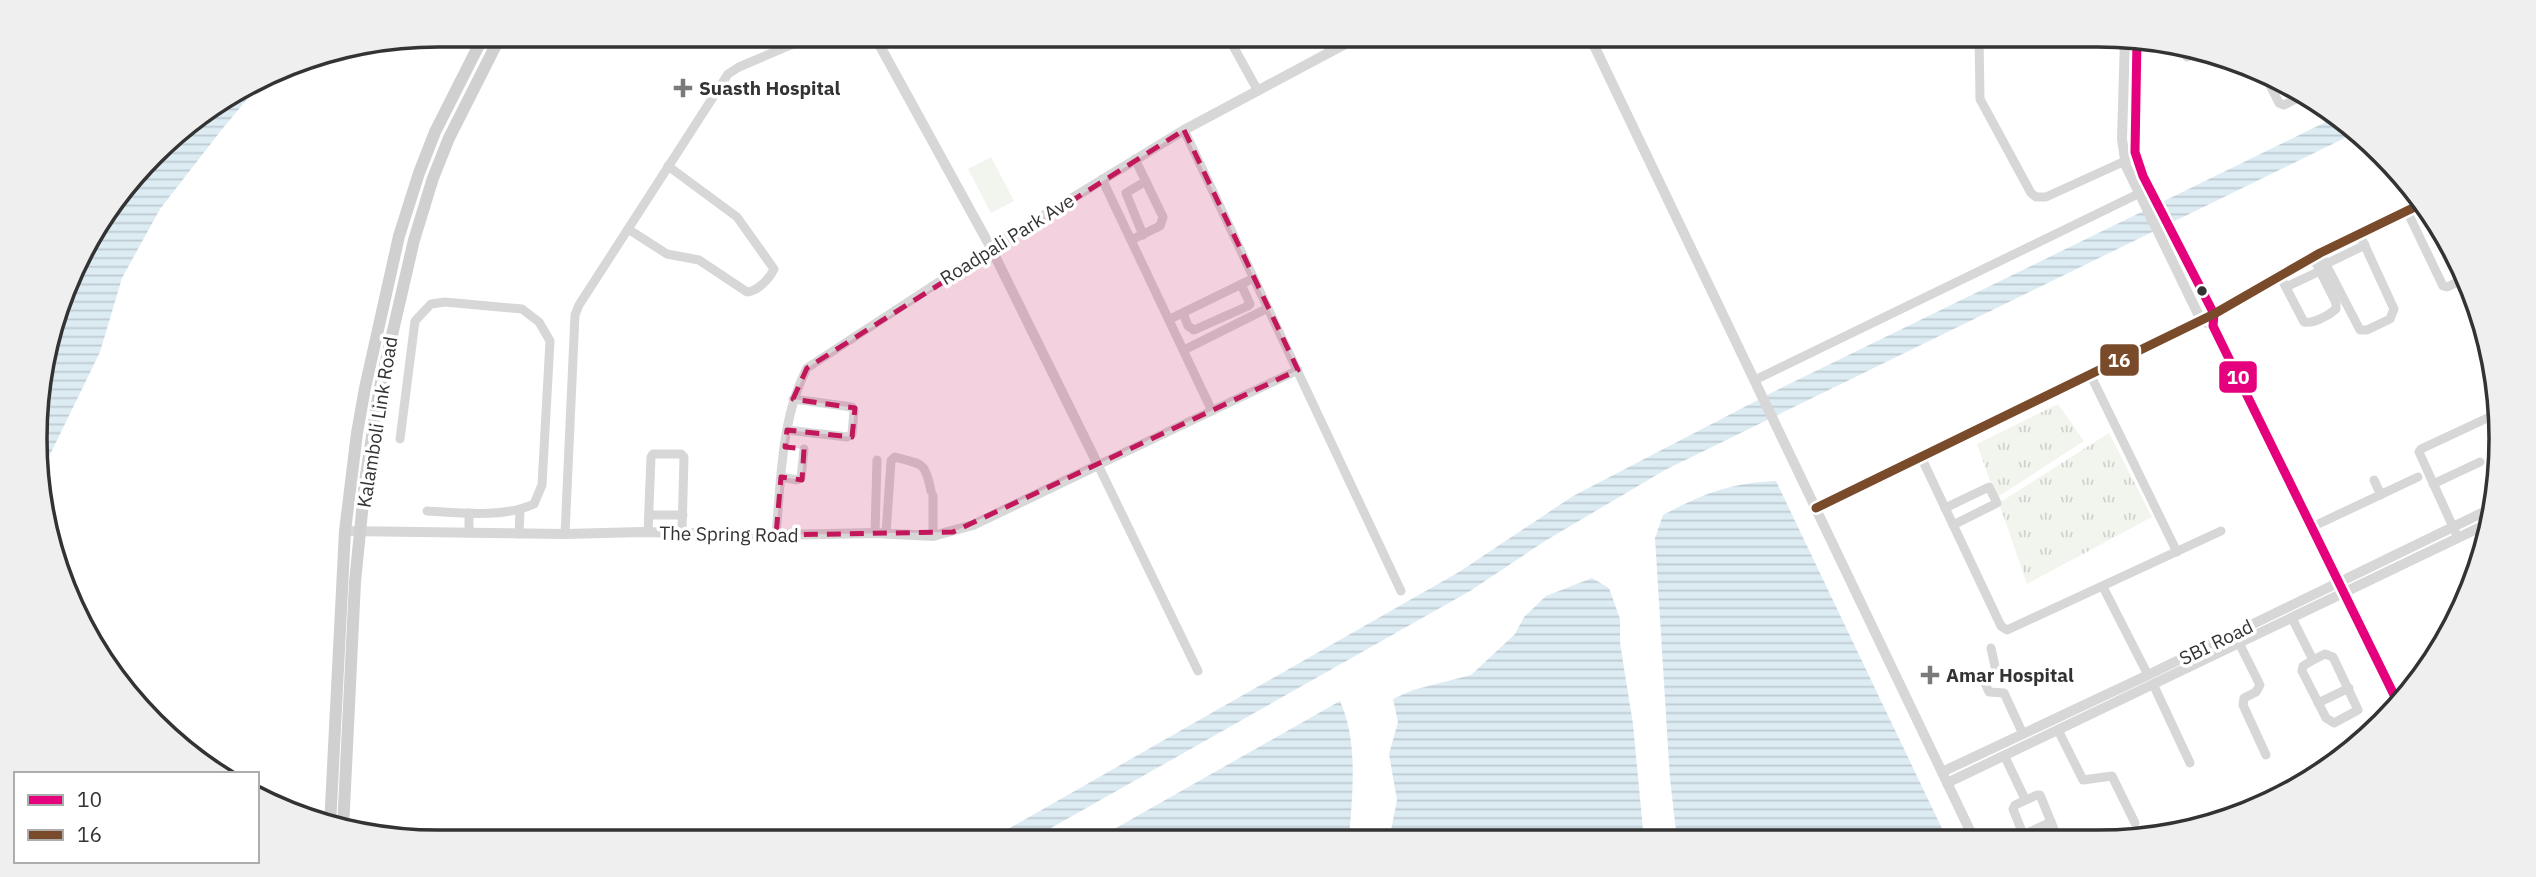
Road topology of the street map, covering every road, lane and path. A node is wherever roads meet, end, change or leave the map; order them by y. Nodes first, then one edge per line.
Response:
1 (478, 47) edge
2 (495, 47) edge
3 (786, 47) edge
4 (881, 47) edge
5 (1234, 47) edge
6 (1328, 47) edge
7 (1339, 47) edge
8 (1595, 47) edge
9 (1979, 47) edge
10 (2125, 48) edge
11 (2137, 50) edge
12 (1331, 51) junction
13 (2272, 88) edge
14 (1258, 91) junction
15 (2293, 100) edge
16 (1184, 130) junction
17 (1135, 159) junction
18 (2125, 161) junction
19 (668, 166) junction
20 (2136, 174) junction
21 (1102, 179) junction
22 (1146, 181) junction
23 (2144, 197) junction
24 (2414, 208) edge
25 (2407, 211) junction
26 (628, 229) junction
27 (2359, 233) junction
28 (1143, 235) junction
29 (2167, 238) junction
30 (1131, 240) junction
31 (2365, 245) junction
32 (991, 248) junction
33 (2317, 255) junction
34 (2323, 268) junction
35 (2280, 276) junction
36 (1254, 278) junction
37 (2456, 282) edge
38 (1241, 285) junction
39 (2286, 288) junction
40 (1268, 308) junction
41 (1183, 313) junction
42 (2214, 314) junction
43 (1170, 319) junction
44 (2201, 320) junction
45 (2213, 326) junction
46 (1184, 350) junction
47 (1298, 370) junction
48 (2090, 374) junction
49 (1756, 384) junction
50 (793, 399) junction
51 (1212, 411) junction
52 (2488, 418) edge
53 (787, 430) junction
54 (400, 439) dead end
55 (785, 447) junction
56 (1921, 457) junction
57 (877, 460) dead end
58 (2480, 462) dead end
59 (1098, 465) junction
60 (781, 477) junction
61 (2418, 477) dead end
62 (2374, 480) dead end
63 (2433, 484) junction
64 (2381, 495) junction
65 (1958, 502) junction
66 (1815, 508) junction
67 (1945, 508) junction
68 (520, 510) junction
69 (427, 512) dead end
70 (469, 513) junction
71 (2481, 513) edge
72 (649, 515) junction
73 (683, 515) junction
74 (1965, 519) junction
75 (1953, 525) junction
76 (2453, 526) junction
77 (2312, 527) junction
78 (2478, 528) edge
79 (345, 531) junction
80 (2221, 531) dead end
81 (360, 532) junction
82 (648, 532) junction
83 (469, 533) junction
84 (682, 533) junction
85 (880, 533) junction
86 (519, 534) junction
87 (565, 534) junction
88 (776, 536) junction
89 (933, 536) junction
90 (2458, 538) junction
91 (2177, 552) junction
92 (2339, 581) junction
93 (2103, 587) junction
94 (1401, 591) dead end
95 (2344, 593) junction
96 (2292, 618) junction
97 (2239, 643) junction
98 (1991, 648) dead end
99 (2313, 660) junction
100 (1198, 671) dead end
101 (2151, 680) junction
102 (2348, 688) junction
103 (2394, 693) edge
104 (2318, 703) junction
105 (2058, 730) junction
106 (2023, 734) junction
107 (2004, 755) junction
108 (2266, 755) dead end
109 (2190, 762) dead end
110 (1945, 777) junction
111 (2025, 799) junction
112 (331, 814) edge
113 (344, 818) edge
114 (2051, 822) junction
115 (2135, 823) dead end
116 (1970, 830) edge
117 (2021, 830) edge
118 (2037, 830) edge
119 (2054, 830) edge

1 - 79 main road, Kalamboli Link Road
2 - 81 main road, Kalamboli Link Road
3 - 19 street
4 - 32 street
5 - 14 street
6 - 12 street
7 - 12 street, Roadpali Park Ave
8 - 49 street
9 - 18 street
10 - 18 street
11 - 20 street
12 - 14 street, Roadpali Park Ave
13 - 15 street
14 - 16 street, Roadpali Park Ave
16 - 17 street, Roadpali Park Ave
16 - 36 street
17 - 21 street, Roadpali Park Ave
17 - 22 street
18 - 20 street
19 - 26 street
19 - 26 street
20 - 23 street
21 - 30 street
21 - 32 street, Roadpali Park Ave
22 - 28 street
22 - 28 street
23 - 29 street
23 - 49 street
24 - 25 street
25 - 27 street
25 - 37 street
26 - 87 street
27 - 31 street
27 - 33 street
28 - 30 street
29 - 42 street
29 - 44 street
30 - 43 street
31 - 34 street
31 - 34 street
32 - 50 street, Roadpali Park Ave
32 - 59 street
33 - 34 street
33 - 35 street
34 - 39 street
34 - 39 street
35 - 39 street
35 - 42 street
36 - 38 street
36 - 40 street
38 - 41 street
38 - 41 street
40 - 46 street
40 - 47 street
41 - 43 street
42 - 44 street
42 - 45 street
43 - 46 street
44 - 45 street
44 - 48 street
45 - 77 street
46 - 51 street
47 - 51 street
47 - 94 street
48 - 56 street
48 - 91 street
49 - 66 street
50 - 53 street, Roadpali Park Ave
50 - 53 street
51 - 59 street
52 - 63 street
53 - 55 street, Roadpali Park Ave
54 - 68 street
55 - 60 street, Roadpali Park Ave
55 - 60 street
56 - 66 street
56 - 67 street
57 - 85 street
58 - 63 street
59 - 89 street, The Spring Road
59 - 100 street
60 - 88 street, Roadpali Park Ave
61 - 64 street
62 - 64 street
63 - 76 street
64 - 77 street
65 - 67 street
65 - 74 street
65 - 74 street
66 - 110 street
67 - 75 street
68 - 70 street
68 - 86 street
69 - 70 street
70 - 83 street
71 - 76 street, SBI Road
72 - 73 street
72 - 73 street
72 - 82 street
73 - 84 street
74 - 75 street
75 - 93 street
76 - 90 street
76 - 92 street, SBI Road
77 - 92 street
78 - 90 street, SBI Road
79 - 81 street, The Spring Road
79 - 112 main road, Kalamboli Link Road
80 - 91 street
81 - 83 street, The Spring Road
81 - 113 main road, Kalamboli Link Road
82 - 84 street, The Spring Road
82 - 87 street, The Spring Road
83 - 86 street, The Spring Road
84 - 88 street, The Spring Road
85 - 88 street, The Spring Road
85 - 89 street, The Spring Road
85 - 89 street
86 - 87 street, The Spring Road
90 - 95 street, SBI Road
91 - 93 street
92 - 95 street
92 - 101 street, SBI Road
93 - 101 street
95 - 96 street, SBI Road
95 - 103 street
96 - 97 street, SBI Road
96 - 99 street
97 - 101 street, SBI Road
97 - 108 street
98 - 106 street
99 - 102 street
99 - 104 street
101 - 105 street, SBI Road
101 - 106 street, SBI Road
101 - 109 street
102 - 104 street
102 - 104 street
105 - 107 street, SBI Road
105 - 115 street
106 - 110 street, SBI Road
107 - 110 street, SBI Road
107 - 111 street
110 - 116 street
111 - 114 street
111 - 117 street
114 - 118 street
114 - 119 street

